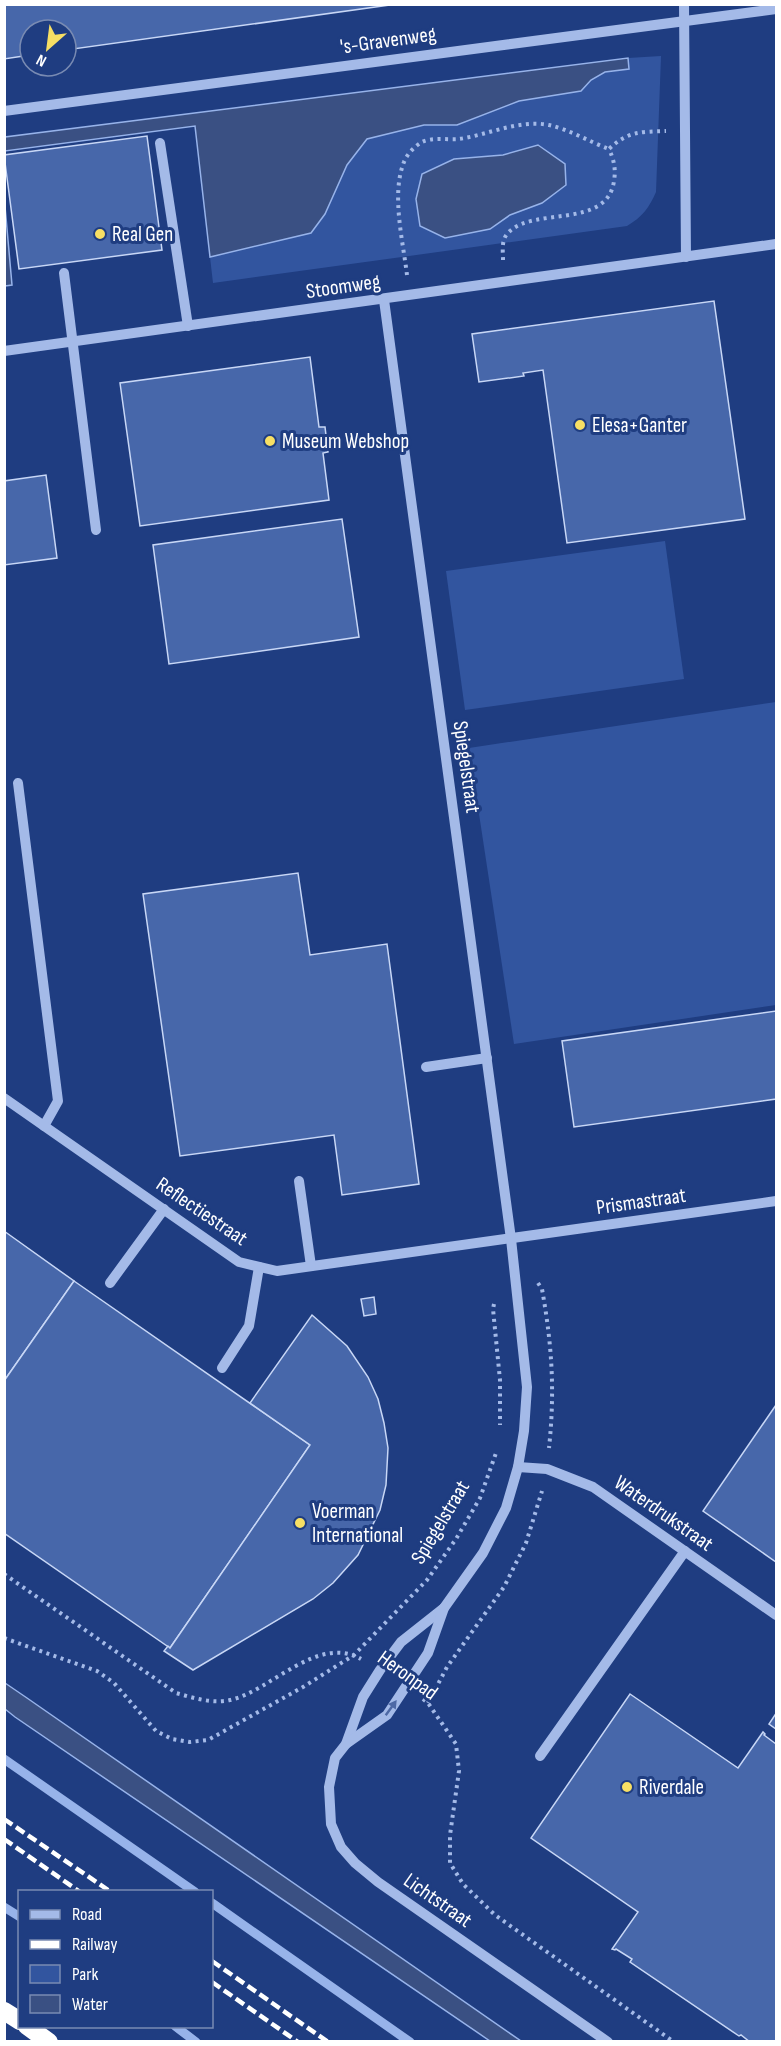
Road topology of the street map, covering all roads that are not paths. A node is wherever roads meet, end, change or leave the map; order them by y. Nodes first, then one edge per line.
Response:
1 (684, 4) edge
2 (777, 9) edge
3 (683, 21) junction
4 (4, 111) edge
5 (160, 143) dead end
6 (777, 244) edge
7 (686, 257) junction
8 (64, 273) dead end
9 (384, 300) junction
10 (188, 326) junction
11 (73, 341) junction
12 (4, 351) edge
13 (96, 530) dead end
14 (18, 783) dead end
15 (487, 1058) junction
16 (426, 1067) dead end
17 (4, 1098) edge
18 (44, 1125) junction
19 (298, 1181) dead end
20 (777, 1201) edge
21 (164, 1209) junction
22 (511, 1239) junction
23 (311, 1266) junction
24 (259, 1267) junction
25 (110, 1283) dead end
26 (222, 1368) dead end
27 (518, 1467) junction
28 (685, 1551) junction
29 (444, 1608) junction
30 (777, 1615) edge
31 (346, 1744) junction
32 (540, 1756) dead end
33 (4, 2011) edge
34 (18, 2020) edge
35 (30, 2028) edge
36 (49, 2042) edge
37 (608, 2042) edge

1 - 3 street
2 - 3 street, 's-Gravenweg
3 - 4 street, 's-Gravenweg
3 - 7 street
5 - 10 street
6 - 7 street, Stoomweg
7 - 9 street, Stoomweg
8 - 11 street
9 - 10 street, Stoomweg
9 - 15 street, Spiegelstraat
10 - 11 street, Stoomweg
11 - 12 street, Stoomweg
11 - 13 street
14 - 18 street
15 - 16 street
15 - 22 street, Spiegelstraat
17 - 18 street, Reflectiestraat
18 - 21 street, Reflectiestraat
19 - 23 street
20 - 22 street, Prismastraat
21 - 24 street, Reflectiestraat
21 - 25 street
22 - 23 street, Reflectiestraat
22 - 27 street, Spiegelstraat
23 - 24 street, Reflectiestraat
24 - 26 street
27 - 28 street, Waterdrukstraat
27 - 29 street, Spiegelstraat
28 - 30 street, Waterdrukstraat
28 - 32 street
29 - 31 street, Spiegelstraat
31 -> 29 street, Spiegelstraat
31 - 37 street, Lichtstraat
33 - 34 highway
35 - 36 highway

